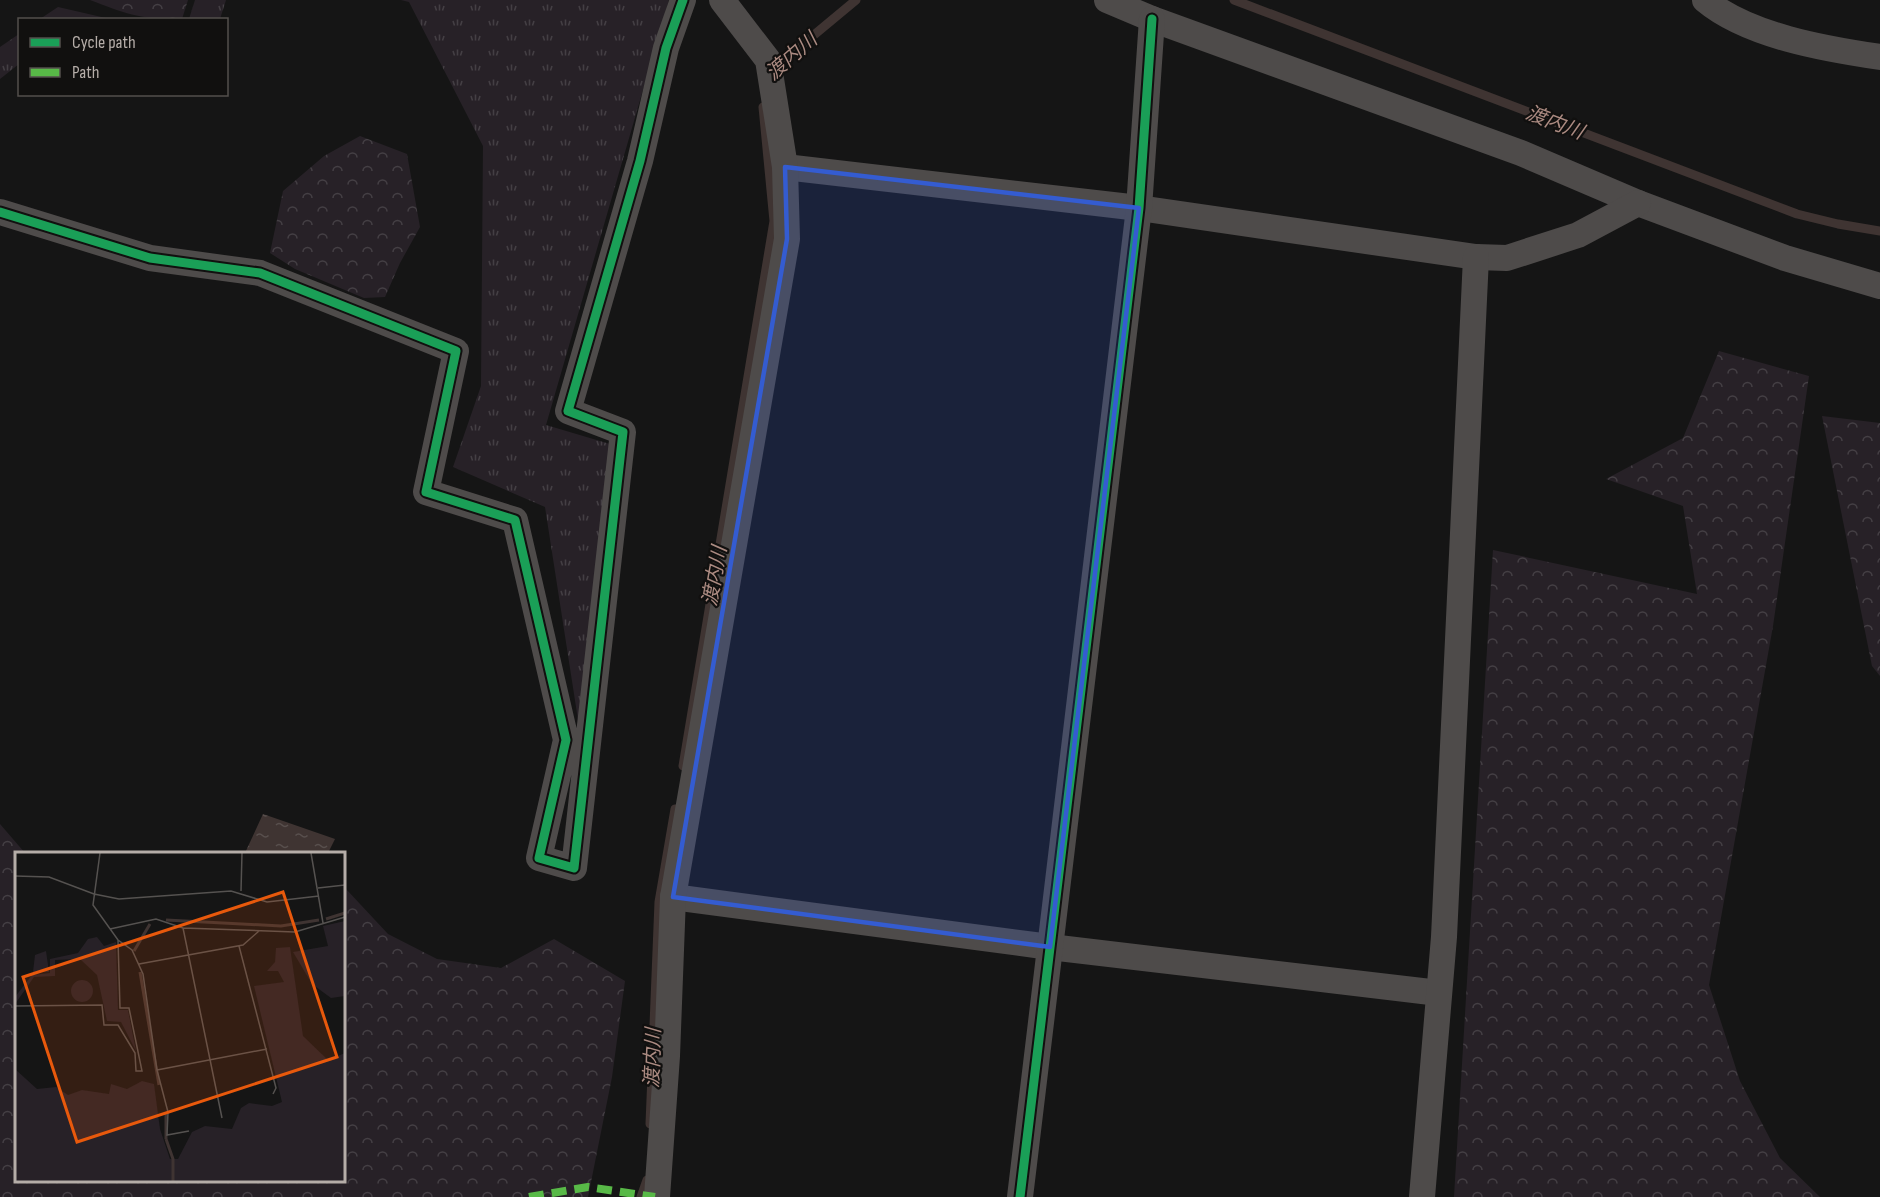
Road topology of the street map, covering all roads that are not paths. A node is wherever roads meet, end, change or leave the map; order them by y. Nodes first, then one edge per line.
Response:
1 (683, 0) edge
2 (722, 0) edge
3 (1107, 0) edge
4 (1705, 0) edge
5 (1152, 19) junction
6 (1880, 57) edge
7 (785, 167) junction
8 (1638, 203) junction
9 (1139, 208) junction
10 (0, 212) edge
11 (1476, 257) junction
12 (1880, 286) edge
13 (673, 897) junction
14 (1050, 947) junction
15 (1439, 993) junction
16 (657, 1197) edge
17 (1020, 1197) edge
18 (1422, 1197) edge

1 - 10 street
2 - 7 street
3 - 5 street
4 - 6 street
5 - 8 street
5 - 9 street
7 - 9 street
7 - 13 street
8 - 11 street
8 - 12 street
9 - 11 street
9 - 14 street
11 - 15 street
13 - 14 street
13 - 16 street
14 - 15 street
14 - 17 street
15 - 18 street

